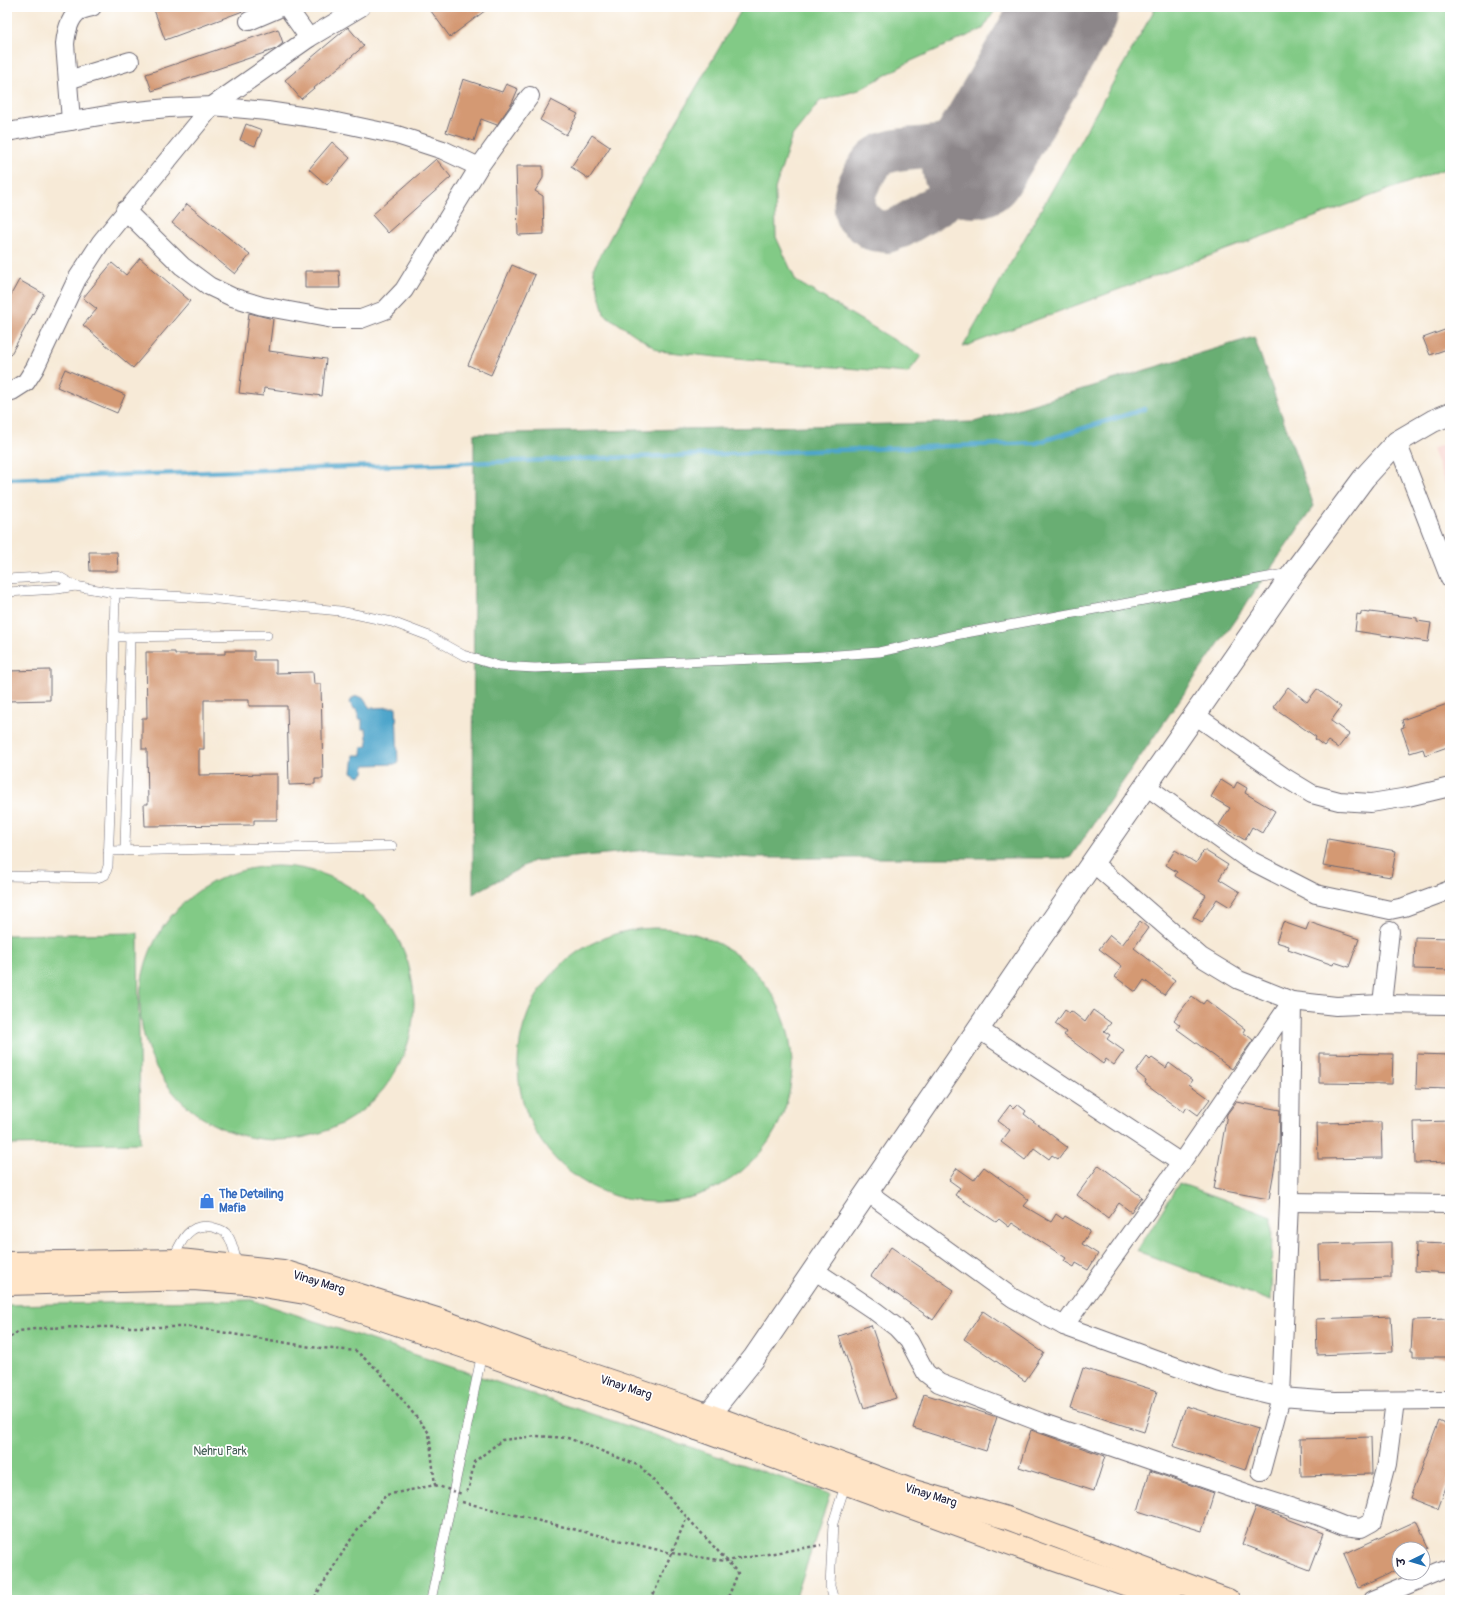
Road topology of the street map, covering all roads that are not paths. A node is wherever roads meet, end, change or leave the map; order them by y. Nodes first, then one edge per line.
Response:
1 (92, 7) edge
2 (361, 7) edge
3 (281, 8) edge
4 (249, 21) dead end
5 (309, 38) junction
6 (130, 61) dead end
7 (68, 80) junction
8 (530, 96) dead end
9 (212, 106) junction
10 (70, 121) junction
11 (7, 132) edge
12 (479, 167) junction
13 (125, 210) junction
14 (7, 392) edge
15 (1450, 414) edge
16 (1397, 442) junction
17 (1294, 572) junction
18 (7, 578) edge
19 (1450, 579) edge
20 (75, 586) junction
21 (7, 592) edge
22 (115, 593) junction
23 (268, 635) dead end
24 (114, 637) junction
25 (130, 637) junction
26 (1195, 715) junction
27 (1146, 786) junction
28 (1450, 787) edge
29 (392, 846) dead end
30 (108, 851) junction
31 (125, 851) junction
32 (1093, 863) junction
33 (7, 876) edge
34 (1450, 890) edge
35 (1390, 931) dead end
36 (1292, 1002) junction
37 (1382, 1004) junction
38 (1450, 1005) edge
39 (978, 1029) junction
40 (1181, 1164) junction
41 (867, 1192) junction
42 (1289, 1202) junction
43 (1450, 1204) edge
44 (172, 1260) junction
45 (7, 1263) edge
46 (238, 1266) junction
47 (814, 1270) junction
48 (7, 1284) edge
49 (1064, 1326) junction
50 (482, 1353) junction
51 (1281, 1397) junction
52 (1450, 1400) edge
53 (1395, 1401) junction
54 (702, 1422) junction
55 (1261, 1471) dead end
56 (846, 1483) junction
57 (1450, 1568) edge
58 (431, 1600) edge
59 (834, 1600) edge
60 (1172, 1600) edge
61 (1228, 1600) edge
62 (1372, 1600) edge

1 - 7 street
2 - 5 street
3 - 4 street
3 - 5 street
5 - 9 street
6 - 7 street
7 - 10 street
8 - 12 street
9 - 10 street
9 - 12 street
9 - 13 street
10 - 11 street
12 - 13 street
13 - 14 street
15 - 16 street
16 - 17 street
16 - 19 street
17 - 22 lane
17 - 26 street
18 - 20 lane
20 - 21 lane
20 - 22 lane
22 - 24 lane
23 - 25 lane
24 - 25 lane
24 - 30 lane
25 - 31 lane
26 - 27 street
26 - 28 street
27 - 32 street
27 - 34 street
29 - 31 lane
30 - 31 lane
30 - 33 lane
32 - 36 street
32 - 39 street
35 - 37 street
36 - 37 street
36 - 40 street
36 - 42 street
37 - 38 street
39 - 40 street
39 - 41 street
40 - 49 street
41 - 47 street
41 - 49 street
42 - 43 street
42 - 51 street
44 - 45 main road, Vinay Marg
44 - 46 main road, Vinay Marg
44 - 46 lane
46 - 54 main road, Vinay Marg
47 - 53 street
47 - 54 street
48 - 50 main road, Vinay Marg
49 - 51 street
50 - 54 main road, Vinay Marg
50 - 58 lane
51 - 53 street
51 - 55 street
52 - 53 street
54 - 56 main road, Vinay Marg
54 - 61 main road, Vinay Marg
56 - 59 lane
56 - 60 main road, Vinay Marg
57 - 62 street

